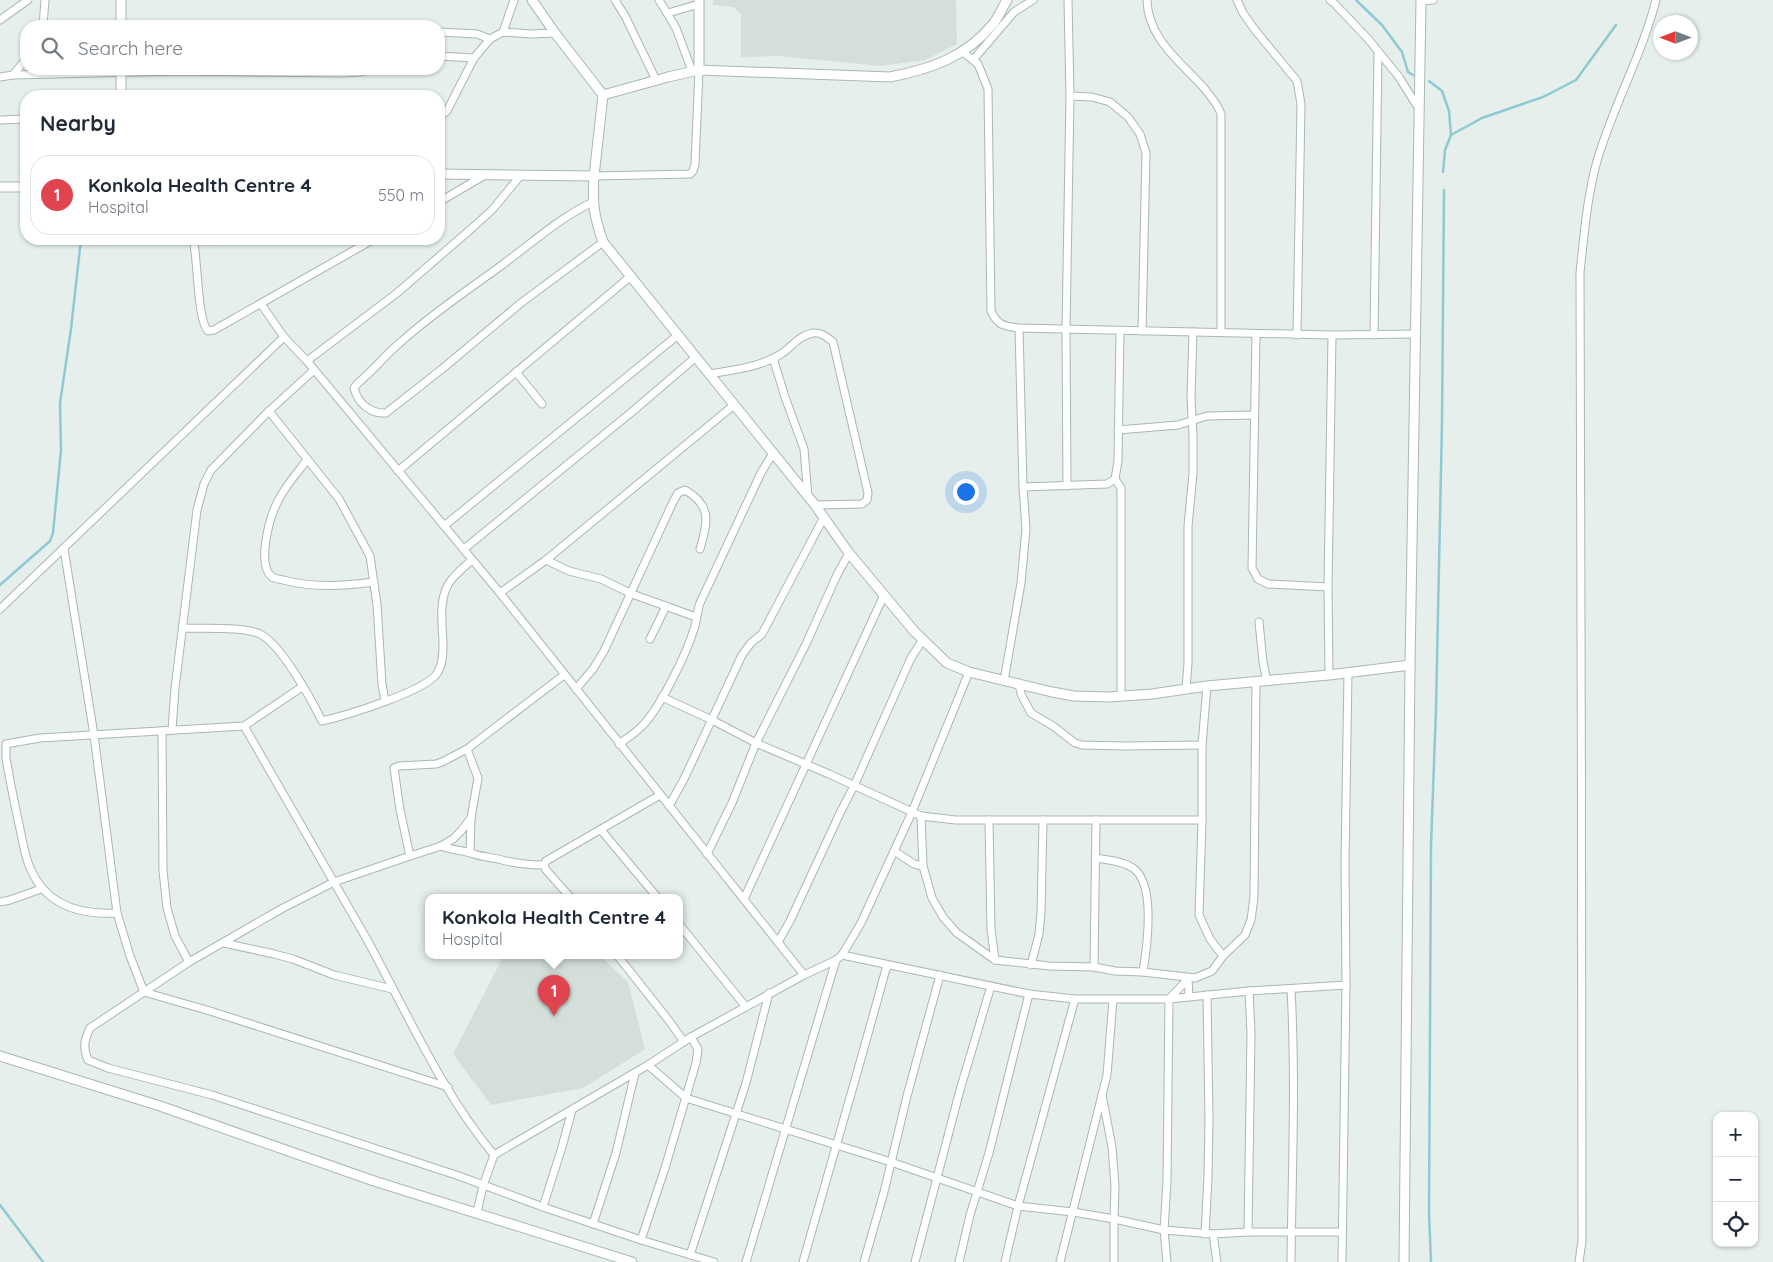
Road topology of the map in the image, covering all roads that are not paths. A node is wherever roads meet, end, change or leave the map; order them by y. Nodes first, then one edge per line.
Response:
1 (28, 0) edge
2 (45, 0) edge
3 (121, 0) edge
4 (514, 0) edge
5 (532, 0) edge
6 (616, 0) edge
7 (659, 0) edge
8 (1006, 0) edge
9 (1033, 0) edge
10 (1068, 0) edge
11 (1147, 0) edge
12 (1237, 0) edge
13 (1330, 0) edge
14 (1433, 0) edge
15 (1656, 0) edge
16 (1421, 1) edge
17 (699, 2) edge
18 (668, 13) junction
19 (0, 20) edge
20 (43, 20) edge
21 (121, 20) edge
22 (445, 32) edge
23 (503, 32) junction
24 (555, 33) junction
25 (490, 40) junction
26 (963, 52) junction
27 (1378, 52) junction
28 (445, 56) edge
29 (474, 58) junction
30 (973, 60) junction
31 (20, 66) edge
32 (696, 71) junction
33 (13, 75) junction
34 (20, 75) edge
35 (122, 75) edge
36 (0, 77) edge
37 (656, 80) junction
38 (121, 90) edge
39 (602, 95) junction
40 (1070, 96) junction
41 (1419, 109) junction
42 (445, 113) edge
43 (20, 119) edge
44 (0, 120) edge
45 (445, 174) edge
46 (486, 175) junction
47 (521, 175) junction
48 (594, 176) junction
49 (0, 187) edge
50 (20, 187) edge
51 (445, 199) edge
52 (593, 202) junction
53 (603, 242) junction
54 (194, 245) edge
55 (363, 245) edge
56 (630, 276) junction
57 (260, 304) junction
58 (1019, 328) junction
59 (1066, 330) junction
60 (1120, 331) junction
61 (1142, 331) junction
62 (1193, 332) junction
63 (1222, 332) junction
64 (1256, 334) junction
65 (1416, 334) junction
66 (678, 335) junction
67 (1297, 335) junction
68 (1332, 335) junction
69 (1374, 335) junction
70 (284, 337) junction
71 (696, 357) junction
72 (773, 358) junction
73 (307, 362) junction
74 (314, 370) junction
75 (516, 372) junction
76 (710, 374) junction
77 (542, 404) dead end
78 (734, 405) junction
79 (269, 411) junction
80 (1254, 415) junction
81 (1192, 421) junction
82 (1118, 430) junction
83 (772, 453) junction
84 (306, 460) junction
85 (398, 471) junction
86 (1115, 479) junction
87 (1067, 486) junction
88 (1023, 487) junction
89 (808, 498) junction
90 (815, 506) junction
91 (824, 517) junction
92 (444, 526) junction
93 (64, 549) junction
94 (464, 549) junction
95 (700, 549) dead end
96 (850, 554) junction
97 (472, 560) junction
98 (546, 560) junction
99 (374, 582) junction
100 (1328, 587) junction
101 (500, 593) junction
102 (632, 594) junction
103 (884, 595) junction
104 (666, 606) junction
105 (0, 609) edge
106 (696, 617) junction
107 (1259, 622) dead end
108 (183, 628) junction
109 (650, 639) dead end
110 (922, 641) junction
111 (1410, 665) junction
112 (969, 672) junction
113 (1348, 673) junction
114 (564, 675) junction
115 (1329, 675) junction
116 (1004, 680) junction
117 (1267, 681) junction
118 (1256, 682) junction
119 (1019, 683) junction
120 (1207, 686) junction
121 (302, 687) junction
122 (576, 689) junction
123 (1186, 689) junction
124 (1121, 696) junction
125 (662, 697) junction
126 (384, 700) junction
127 (712, 720) junction
128 (244, 726) junction
129 (172, 730) junction
130 (162, 731) junction
131 (94, 735) junction
132 (756, 743) junction
133 (619, 744) junction
134 (1202, 745) junction
135 (467, 748) junction
136 (807, 764) junction
137 (854, 786) junction
138 (660, 795) junction
139 (669, 806) junction
140 (912, 812) junction
141 (920, 816) junction
142 (471, 818) junction
143 (989, 820) junction
144 (1043, 820) junction
145 (1096, 820) junction
146 (1202, 820) junction
147 (602, 830) junction
148 (441, 846) junction
149 (894, 850) junction
150 (470, 853) junction
151 (707, 854) junction
152 (410, 856) junction
153 (1096, 858) junction
154 (544, 865) junction
155 (923, 866) junction
156 (334, 882) junction
157 (42, 889) junction
158 (567, 894) edge
159 (655, 894) edge
160 (744, 899) junction
161 (0, 902) edge
162 (117, 913) junction
163 (683, 929) edge
164 (778, 942) junction
165 (224, 943) junction
166 (842, 955) junction
167 (1223, 956) junction
168 (619, 959) edge
169 (836, 960) junction
170 (995, 960) junction
171 (189, 962) junction
172 (887, 965) junction
173 (1031, 965) junction
174 (1094, 967) junction
175 (1143, 972) junction
176 (804, 975) junction
177 (940, 975) junction
178 (1188, 979) junction
179 (1346, 984) junction
180 (991, 986) junction
181 (392, 989) junction
182 (1291, 989) junction
183 (1249, 991) junction
184 (144, 992) junction
185 (769, 993) junction
186 (1029, 994) junction
187 (1207, 995) junction
188 (1189, 996) junction
189 (1170, 998) junction
190 (1075, 999) junction
191 (1113, 1000) junction
192 (746, 1007) junction
193 (691, 1037) junction
194 (684, 1042) junction
195 (0, 1056) edge
196 (648, 1065) junction
197 (635, 1073) junction
198 (448, 1087) junction
199 (1102, 1095) junction
200 (686, 1098) junction
201 (572, 1110) junction
202 (736, 1114) junction
203 (784, 1129) junction
204 (836, 1145) junction
205 (494, 1155) junction
206 (891, 1162) junction
207 (938, 1178) junction
208 (483, 1186) junction
209 (976, 1192) junction
210 (1018, 1206) junction
211 (543, 1207) junction
212 (477, 1212) junction
213 (1073, 1212) junction
214 (1114, 1219) junction
215 (593, 1224) junction
216 (1164, 1230) junction
217 (1248, 1232) junction
218 (1292, 1232) junction
219 (1342, 1232) junction
220 (1205, 1234) junction
221 (1213, 1234) junction
222 (641, 1240) junction
223 (690, 1255) junction
224 (632, 1262) edge
225 (714, 1262) edge
226 (746, 1262) edge
227 (803, 1262) edge
228 (864, 1262) edge
229 (915, 1262) edge
230 (959, 1262) edge
231 (1005, 1262) edge
232 (1060, 1262) edge
233 (1114, 1262) edge
234 (1167, 1262) edge
235 (1217, 1262) edge
236 (1291, 1262) edge
237 (1342, 1262) edge
238 (1404, 1262) edge
239 (1579, 1262) edge

1 - 19 street
2 - 20 street
3 - 21 street
4 - 23 street
5 - 24 street
6 - 37 street
7 - 18 street
8 - 26 street
9 - 30 street
10 - 40 street
11 - 63 street
12 - 67 street
13 - 27 street
14 - 16 street
15 - 239 street
16 - 41 street
17 - 18 street
17 - 32 street
18 - 32 street
22 - 25 street
23 - 24 street
23 - 25 street
24 - 39 street
25 - 29 street
26 - 30 street
26 - 32 street
27 - 41 street
27 - 69 street
28 - 29 street
29 - 42 street
30 - 58 street
31 - 33 street
32 - 37 street
32 - 48 street
33 - 34 street
33 - 36 street
35 - 38 street
37 - 39 street
39 - 48 street
40 - 59 street
40 - 61 street
41 - 65 street
43 - 44 street
45 - 46 street
46 - 47 street
46 - 51 street
47 - 48 street
47 - 73 street
48 - 52 street
49 - 50 street
52 - 53 street
52 - 53 street
53 - 56 street
54 - 57 street
55 - 57 street
56 - 66 street
56 - 75 street
57 - 70 street
58 - 59 street
58 - 88 street
59 - 60 street
59 - 87 street
60 - 61 street
60 - 82 street
61 - 62 street
62 - 63 street
62 - 81 street
63 - 64 street
64 - 67 street
64 - 80 street
65 - 69 street
65 - 111 street
66 - 71 street
66 - 92 street
67 - 68 street
68 - 69 street
68 - 100 street
70 - 73 street
70 - 93 street
71 - 76 street
71 - 94 street
72 - 76 street
72 - 89 street
72 - 90 street
73 - 74 street
74 - 79 street
74 - 85 street
75 - 77 street
75 - 85 street
76 - 78 street
78 - 83 street
78 - 98 street
79 - 84 street
79 - 108 street
80 - 81 street
80 - 100 street
81 - 82 street
81 - 123 street
82 - 86 street
83 - 89 street
83 - 106 street
84 - 99 street
84 - 99 street
85 - 92 street
86 - 87 street
86 - 124 street
87 - 88 street
88 - 116 street
89 - 90 street
90 - 91 street
91 - 96 street
91 - 127 street
92 - 94 street
93 - 105 street
93 - 131 street
94 - 97 street
95 - 102 street
96 - 103 street
96 - 132 street
97 - 101 street
97 - 126 street
98 - 101 street
98 - 102 street
99 - 126 street
100 - 115 street
101 - 114 street
102 - 104 street
102 - 122 street
103 - 110 street
103 - 136 street
104 - 106 street
104 - 109 street
106 - 125 street
107 - 117 street
108 - 121 street
108 - 129 street
110 - 112 street
110 - 137 street
111 - 113 street
111 - 238 street
112 - 116 street
112 - 140 street
113 - 115 street
113 - 179 street
114 - 122 street
114 - 135 street
115 - 117 street
116 - 119 street
117 - 118 street
118 - 120 street
118 - 167 street
119 - 124 street
119 - 134 street
120 - 123 street
120 - 134 street
121 - 126 street
121 - 128 street
122 - 133 street
123 - 124 street
125 - 127 street
125 - 133 street
127 - 132 street
127 - 139 street
128 - 129 street
128 - 156 street
129 - 130 street
130 - 131 street
130 - 171 street
131 - 157 street
131 - 162 street
132 - 136 street
132 - 151 street
133 - 138 street
134 - 146 street
135 - 142 street
135 - 152 street
136 - 137 street
136 - 160 street
137 - 140 street
137 - 164 street
138 - 139 street
138 - 147 street
139 - 151 street
140 - 141 street
140 - 149 street
141 - 143 street
141 - 155 street
142 - 148 street
142 - 150 street
143 - 144 street
143 - 170 street
144 - 145 street
144 - 173 street
145 - 146 street
145 - 153 street
146 - 167 street
147 - 154 street
147 - 159 street
148 - 150 street
148 - 152 street
149 - 155 street
149 - 166 street
150 - 154 street
151 - 160 street
152 - 156 street
153 - 174 street
153 - 175 street
154 - 158 street
155 - 170 street
156 - 165 street
156 - 181 street
157 - 161 street
157 - 162 street
160 - 164 street
162 - 184 street
163 - 192 street
164 - 176 street
165 - 171 street
165 - 181 street
166 - 169 street
166 - 172 street
167 - 178 street
168 - 194 street
169 - 176 street
169 - 203 street
170 - 173 street
171 - 184 street
172 - 177 street
172 - 204 street
173 - 174 street
174 - 175 street
175 - 178 street
176 - 185 street
177 - 180 street
177 - 206 street
178 - 188 street
178 - 189 street
179 - 182 street
179 - 219 street
180 - 186 street
180 - 207 street
181 - 198 street
182 - 183 street
182 - 218 street
183 - 187 street
183 - 217 street
184 - 198 street
184 - 208 street
185 - 192 street
185 - 202 street
186 - 190 street
186 - 209 street
187 - 188 street
187 - 220 street
188 - 189 street
189 - 191 street
189 - 216 street
190 - 191 street
190 - 210 street
191 - 199 street
192 - 193 street
193 - 194 street
193 - 200 street
194 - 196 street
195 - 212 street
196 - 197 street
196 - 200 street
197 - 201 street
197 - 215 street
198 - 205 street
199 - 213 street
199 - 214 street
200 - 202 street
200 - 222 street
201 - 205 street
201 - 211 street
202 - 203 street
202 - 223 street
203 - 204 street
203 - 226 street
204 - 206 street
204 - 227 street
205 - 208 street
206 - 207 street
206 - 228 street
207 - 209 street
207 - 229 street
208 - 211 street
208 - 212 street
209 - 210 street
209 - 230 street
210 - 213 street
210 - 231 street
211 - 215 street
212 - 224 street
213 - 214 street
213 - 232 street
214 - 216 street
214 - 233 street
215 - 222 street
216 - 220 street
216 - 234 street
217 - 218 street
217 - 221 street
218 - 219 street
218 - 236 street
219 - 237 street
220 - 221 street
221 - 235 street
222 - 223 street
223 - 225 street

